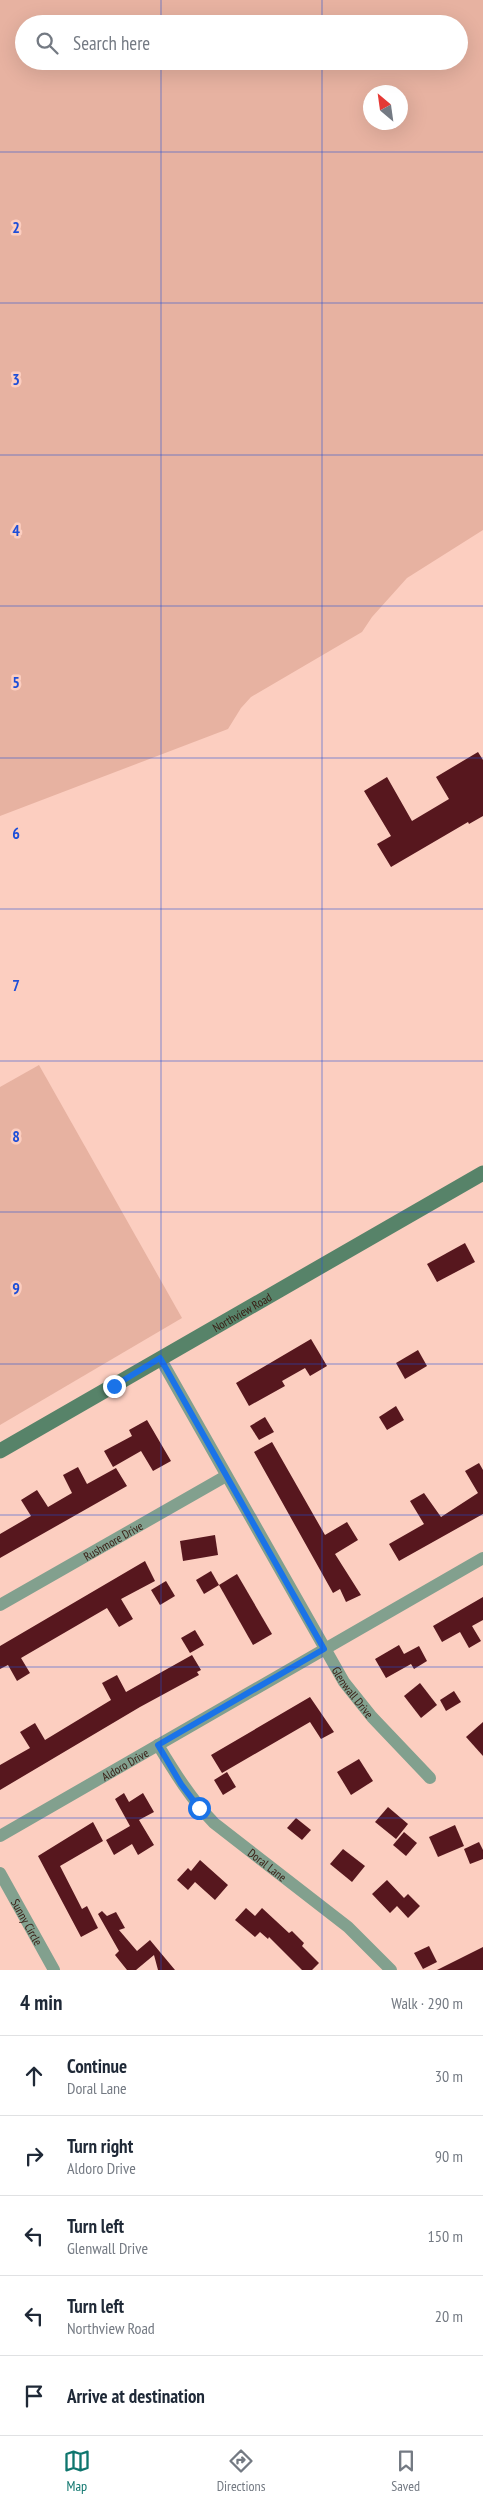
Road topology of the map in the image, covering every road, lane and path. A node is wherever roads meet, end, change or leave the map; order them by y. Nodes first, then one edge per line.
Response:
1 (483, 1173) edge
2 (160, 1358) junction
3 (0, 1451) edge
4 (226, 1476) junction
5 (483, 1558) edge
6 (0, 1605) edge
7 (324, 1649) junction
8 (158, 1745) junction
9 (430, 1778) dead end
10 (0, 1836) edge
11 (0, 1873) edge
12 (54, 1970) edge
13 (391, 1970) edge

1 - 2 street, Northview Road
2 - 3 street, Northview Road
2 - 4 street, Glenwall Drive
4 - 6 street, Rushmore Drive
4 - 7 street, Glenwall Drive
5 - 7 street, Aldoro Drive
7 - 8 street, Aldoro Drive
7 - 9 street, Glenwall Drive
8 - 10 street, Aldoro Drive
8 - 13 street, Doral Lane
11 - 12 street, Sunny Circle

